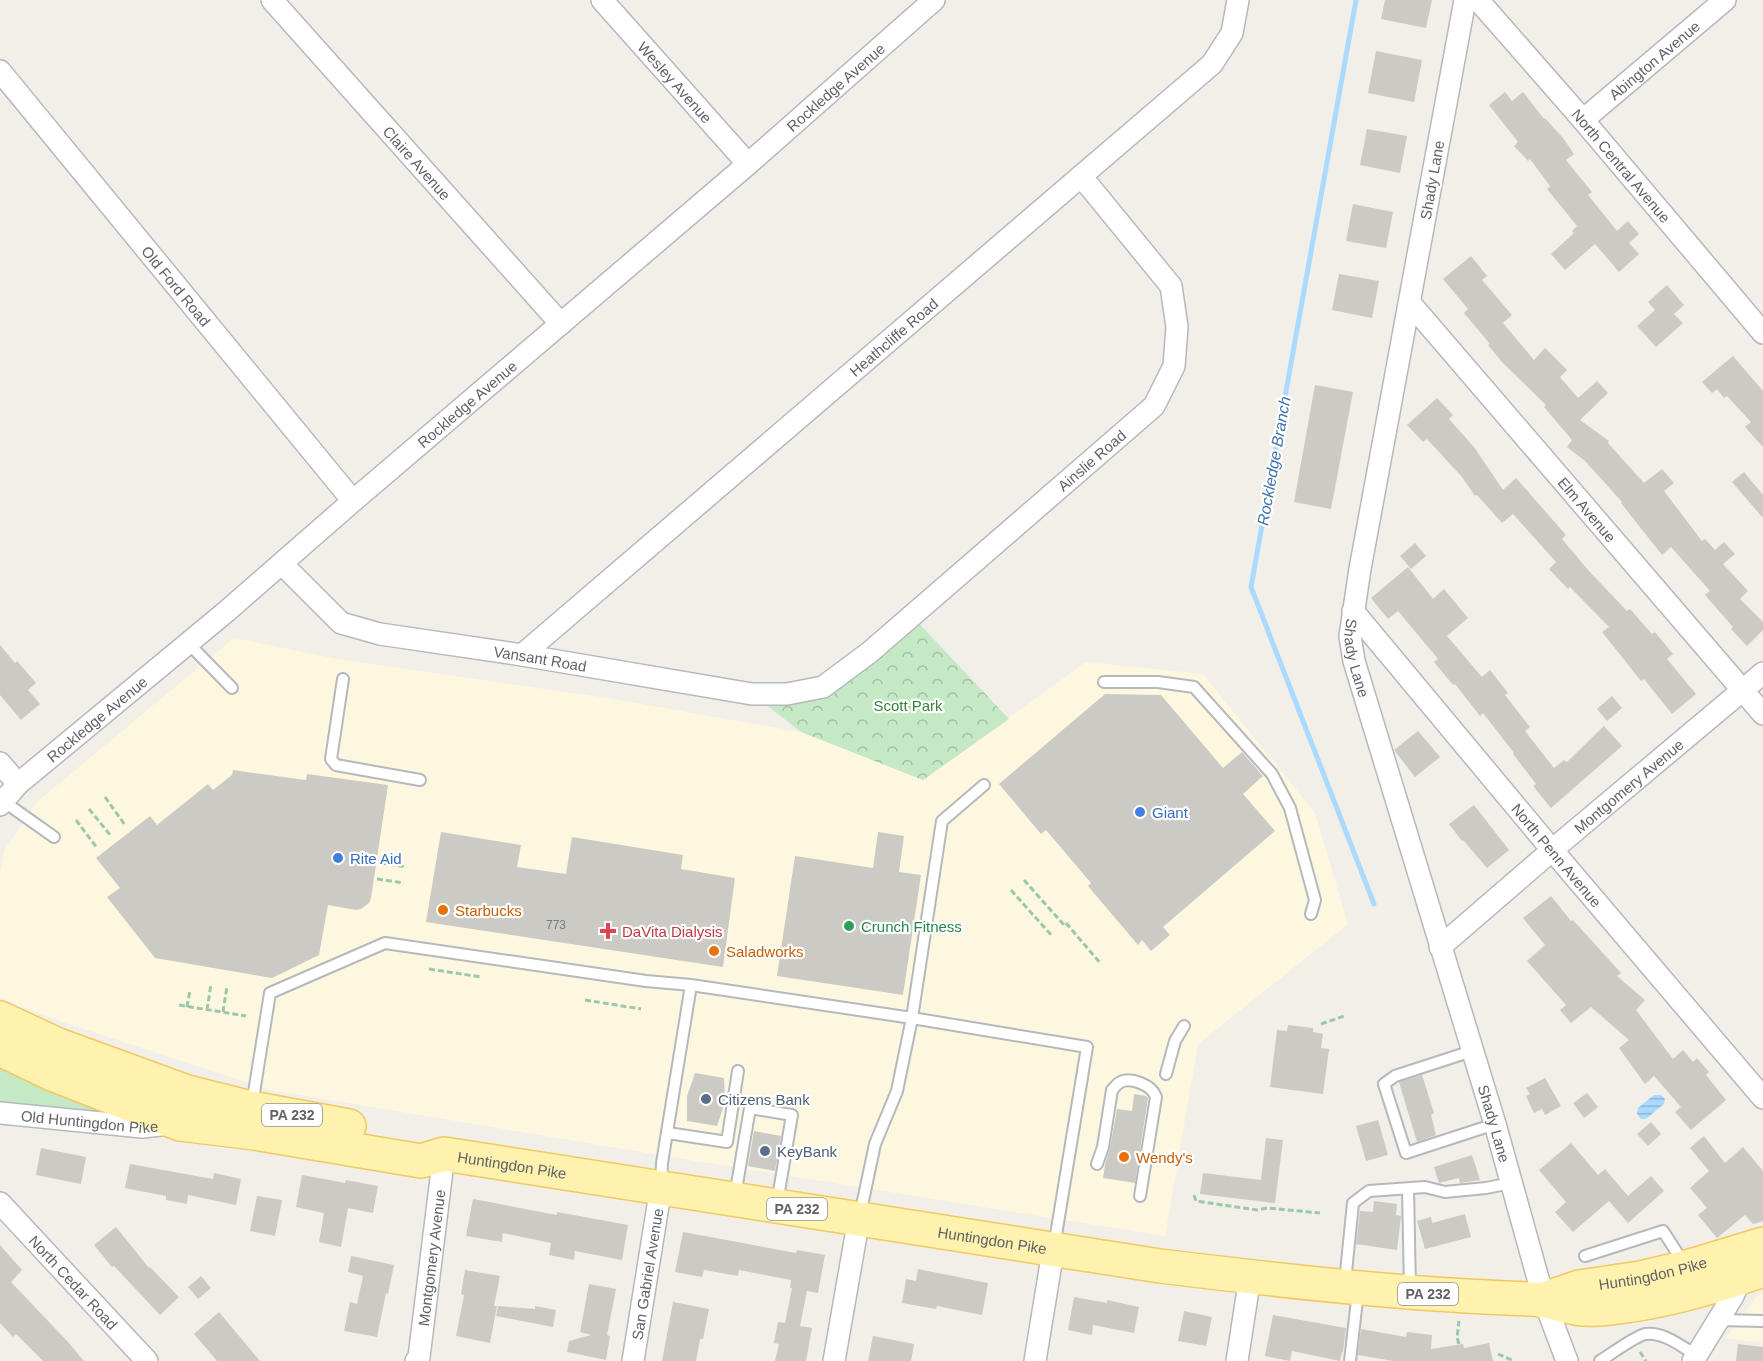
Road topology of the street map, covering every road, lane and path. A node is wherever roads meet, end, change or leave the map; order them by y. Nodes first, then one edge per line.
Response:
1 (272, 0) edge
2 (602, 0) edge
3 (934, 0) edge
4 (1238, 0) edge
5 (1466, 0) edge
6 (1478, 0) edge
7 (1725, 0) edge
8 (0, 71) edge
9 (1583, 120) junction
10 (748, 164) junction
11 (1081, 176) junction
12 (1410, 303) junction
13 (561, 324) junction
14 (1763, 333) edge
15 (353, 501) junction
16 (282, 564) junction
17 (1353, 611) junction
18 (188, 643) junction
19 (522, 655) junction
20 (1763, 673) edge
21 (344, 679) dead end
22 (1104, 682) dead end
23 (823, 687) joint
24 (232, 688) dead end
25 (1743, 690) junction
26 (1763, 714) edge
27 (0, 763) edge
28 (420, 780) dead end
29 (18, 784) junction
30 (984, 785) dead end
31 (105, 797) dead end
32 (2, 803) edge
33 (89, 809) dead end
34 (76, 820) dead end
35 (125, 825) dead end
36 (111, 836) dead end
37 (54, 837) dead end
38 (98, 848) dead end
39 (1553, 851) junction
40 (380, 863) dead end
41 (407, 867) dead end
42 (377, 879) dead end
43 (1024, 880) dead end
44 (405, 883) dead end
45 (1011, 890) dead end
46 (1311, 914) dead end
47 (1052, 936) dead end
48 (1440, 947) junction
49 (1101, 964) dead end
50 (429, 969) dead end
51 (481, 977) dead end
52 (211, 984) dead end
53 (691, 985) junction
54 (227, 986) dead end
55 (190, 990) dead end
56 (585, 1000) dead end
57 (179, 1005) dead end
58 (188, 1007) junction
59 (641, 1009) dead end
60 (207, 1010) junction
61 (223, 1012) junction
62 (246, 1016) dead end
63 (1344, 1016) dead end
64 (0, 1018) edge
65 (912, 1018) junction
66 (1321, 1024) dead end
67 (1184, 1026) dead end
68 (0, 1049) edge
69 (1472, 1051) junction
70 (738, 1071) dead end
71 (1166, 1074) dead end
72 (1763, 1098) edge
73 (252, 1108) junction
74 (0, 1113) edge
75 (180, 1124) junction
76 (1495, 1124) junction
77 (668, 1132) junction
78 (444, 1155) junction
79 (1097, 1164) dead end
80 (1511, 1183) junction
81 (661, 1187) junction
82 (1408, 1189) junction
83 (1194, 1194) dead end
84 (1140, 1196) dead end
85 (735, 1199) junction
86 (0, 1203) edge
87 (777, 1206) junction
88 (1320, 1213) dead end
89 (859, 1218) junction
90 (1763, 1244) edge
91 (1053, 1251) junction
92 (1585, 1256) dead end
93 (1687, 1267) junction
94 (1752, 1274) edge
95 (1251, 1277) junction
96 (1351, 1287) junction
97 (1410, 1292) junction
98 (1544, 1300) junction
99 (1718, 1320) junction
100 (1459, 1321) dead end
101 (1763, 1321) edge
102 (1557, 1338) junction
103 (1459, 1344) dead end
104 (1640, 1352) dead end
105 (1498, 1354) dead end
106 (1695, 1358) edge
107 (147, 1361) edge
108 (416, 1361) edge
109 (633, 1361) edge
110 (834, 1361) edge
111 (1035, 1361) edge
112 (1236, 1361) edge
113 (1350, 1361) edge
114 (1514, 1361) edge
115 (1552, 1361) edge
116 (1567, 1361) edge
117 (1600, 1361) edge
118 (1646, 1361) edge

1 - 13 street, Claire Avenue
2 - 10 street, Wesley Avenue
3 - 10 street, Rockledge Avenue
4 - 11 street, Heathcliffe Road
5 - 12 street, Shady Lane
6 - 9 street, North Central Avenue
7 - 9 street, Abington Avenue
8 - 15 street, Old Ford Road
9 - 14 street, North Central Avenue
10 - 13 street, Rockledge Avenue
11 - 19 street, Heathcliffe Road
11 - 23 street, Ainslie Road
12 - 17 street, Shady Lane
12 - 25 street, Elm Avenue
13 - 15 street, Rockledge Avenue
15 - 16 street, Rockledge Avenue
16 - 18 street, Rockledge Avenue
16 - 19 street, Vansant Road
17 - 39 street, North Penn Avenue
17 - 48 street, Shady Lane
18 - 24 lane
18 - 29 street, Rockledge Avenue
19 - 23 street, Vansant Road
20 - 25 street, Montgomery Avenue
21 - 28 lane
22 - 46 lane
25 - 26 street, Elm Avenue
25 - 39 street, Montgomery Avenue
27 - 29 street
29 - 32 street, Rockledge Avenue
30 - 65 lane
31 - 35 path
32 - 37 lane
33 - 36 path
34 - 38 path
39 - 48 street, Montgomery Avenue
39 - 72 street, North Penn Avenue
40 - 41 path
42 - 44 path
43 - 49 path
45 - 47 path
48 - 69 street, Shady Lane
50 - 51 path
52 - 60 path
53 - 65 lane
53 - 73 lane
53 - 77 lane
54 - 61 path
55 - 58 path
56 - 59 path
57 - 58 path
58 - 60 path
60 - 61 path
61 - 62 path
63 - 66 path
64 - 73 main road, Huntingdon Pike / PA 232
65 - 89 lane
65 - 91 lane
67 - 71 lane
68 - 75 main road, Huntingdon Pike / PA 232
69 - 76 street, Shady Lane
69 - 76 lane
70 - 77 lane
73 - 78 main road, Huntingdon Pike / PA 232
74 - 75 street, Old Huntingdon Pike
75 - 78 main road, Huntingdon Pike / PA 232
76 - 80 street, Shady Lane
77 - 81 lane
78 - 81 main road, Huntingdon Pike / PA 232
78 - 108 street, Montgomery Avenue
79 - 84 lane
80 - 82 lane
80 - 98 street, Shady Lane
81 - 85 main road, Huntingdon Pike / PA 232
81 - 109 street, San Gabriel Avenue
82 - 96 lane
82 - 97 lane
83 - 88 path
85 - 87 main road, Huntingdon Pike / PA 232
85 - 87 lane
86 - 107 street, North Cedar Road
87 - 89 main road, Huntingdon Pike / PA 232
89 - 91 main road, Huntingdon Pike / PA 232
89 - 110 street
90 - 93 main road, Huntingdon Pike / PA 232
91 - 95 main road, Huntingdon Pike / PA 232
91 - 111 street
92 - 93 lane
93 - 98 main road, Huntingdon Pike / PA 232
94 - 98 main road, Huntingdon Pike / PA 232
94 - 99 street
95 - 96 main road, Huntingdon Pike / PA 232
95 - 112 street
96 - 97 main road, Huntingdon Pike / PA 232
96 - 113 lane
97 - 98 main road, Huntingdon Pike / PA 232
98 - 102 street, Shady Lane
99 - 101 lane
99 - 106 street
100 - 103 path
102 - 115 street
102 - 116 street, Shady Lane
104 - 118 path
105 - 114 path
106 - 117 lane

